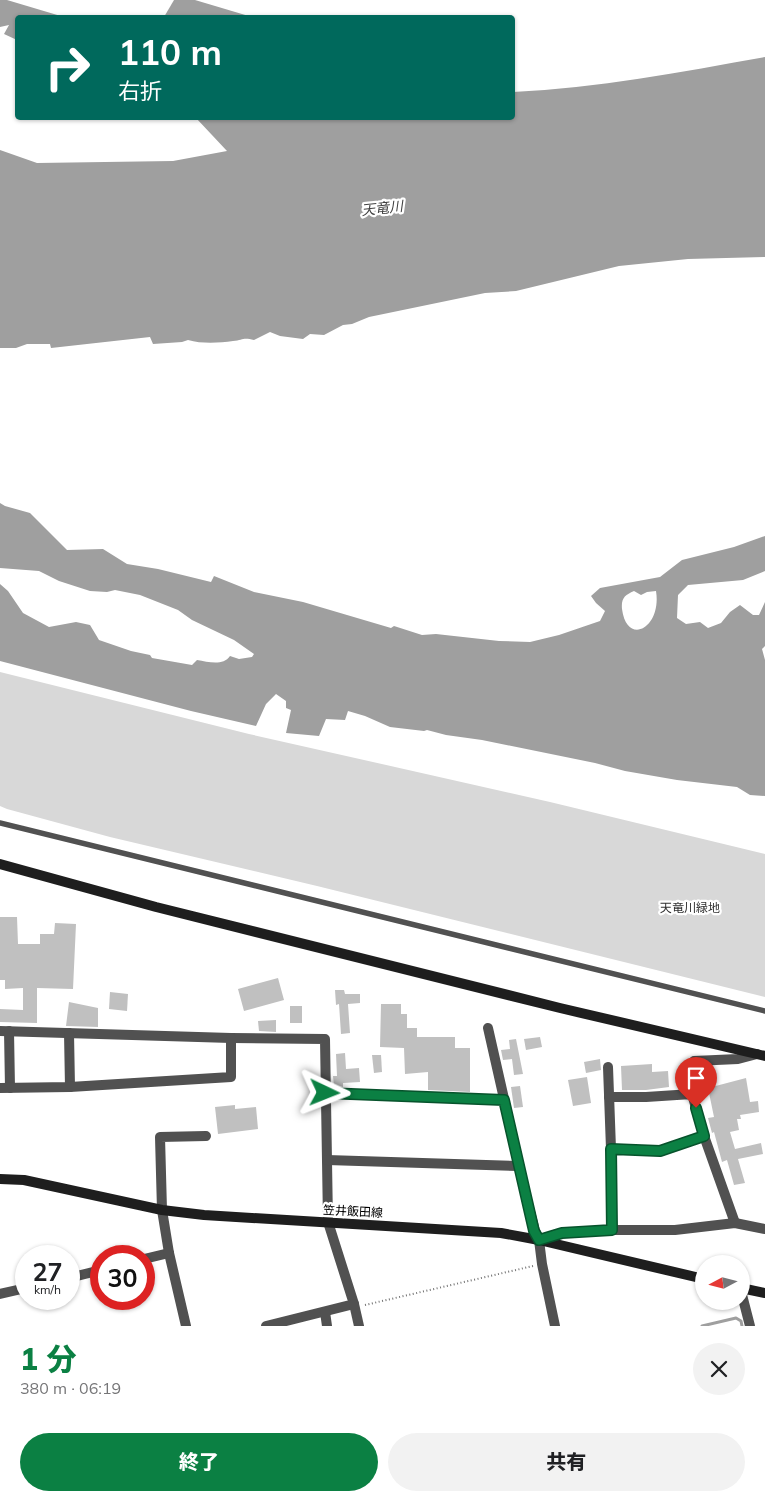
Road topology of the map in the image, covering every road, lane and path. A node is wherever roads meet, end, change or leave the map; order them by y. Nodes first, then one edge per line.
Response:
1 (0, 823) edge
2 (0, 864) edge
3 (765, 1011) edge
4 (488, 1028) dead end
5 (4, 1031) edge
6 (69, 1033) junction
7 (231, 1038) junction
8 (761, 1055) edge
9 (608, 1067) dead end
10 (70, 1087) junction
11 (5, 1088) edge
12 (325, 1093) junction
13 (692, 1094) junction
14 (609, 1097) junction
15 (504, 1100) junction
16 (206, 1136) dead end
17 (704, 1136) junction
18 (611, 1149) junction
19 (326, 1160) junction
20 (519, 1166) junction
21 (0, 1179) edge
22 (162, 1210) junction
23 (328, 1222) junction
24 (735, 1223) junction
25 (765, 1229) edge
26 (612, 1230) junction
27 (539, 1240) junction
28 (168, 1253) junction
29 (155, 1256) edge
30 (542, 1264) junction
31 (695, 1277) edge
32 (750, 1290) edge
33 (15, 1291) edge
34 (765, 1293) edge
35 (0, 1294) edge
36 (355, 1306) junction
37 (746, 1310) edge
38 (325, 1312) junction
39 (186, 1326) edge
40 (266, 1326) edge
41 (327, 1326) edge
42 (359, 1326) edge
43 (555, 1326) edge
44 (750, 1326) edge

1 - 3 lane
2 - 8 street
4 - 15 street
5 - 6 street
5 - 11 street
6 - 7 street
6 - 10 street
7 - 10 street
7 - 12 street
8 - 13 street
9 - 14 street
10 - 11 street
12 - 15 street
12 - 19 street
13 - 14 street
13 - 17 street
14 - 18 street
15 - 20 street
16 - 22 street
17 - 18 street
17 - 24 street
18 - 26 street
19 - 20 street
19 - 23 street
20 - 27 street
21 - 22 street, 笠井飯田線
22 - 23 street, 笠井飯田線
22 - 28 street
23 - 27 street, 笠井飯田線
23 - 36 street
24 - 25 street
24 - 26 street
26 - 27 street
27 - 30 street
27 - 31 street, 笠井飯田線
28 - 29 street
28 - 39 street
30 - 36 path
30 - 43 street
32 - 34 street
33 - 35 street
36 - 38 street
36 - 42 street
37 - 44 street
38 - 40 street
38 - 41 street

